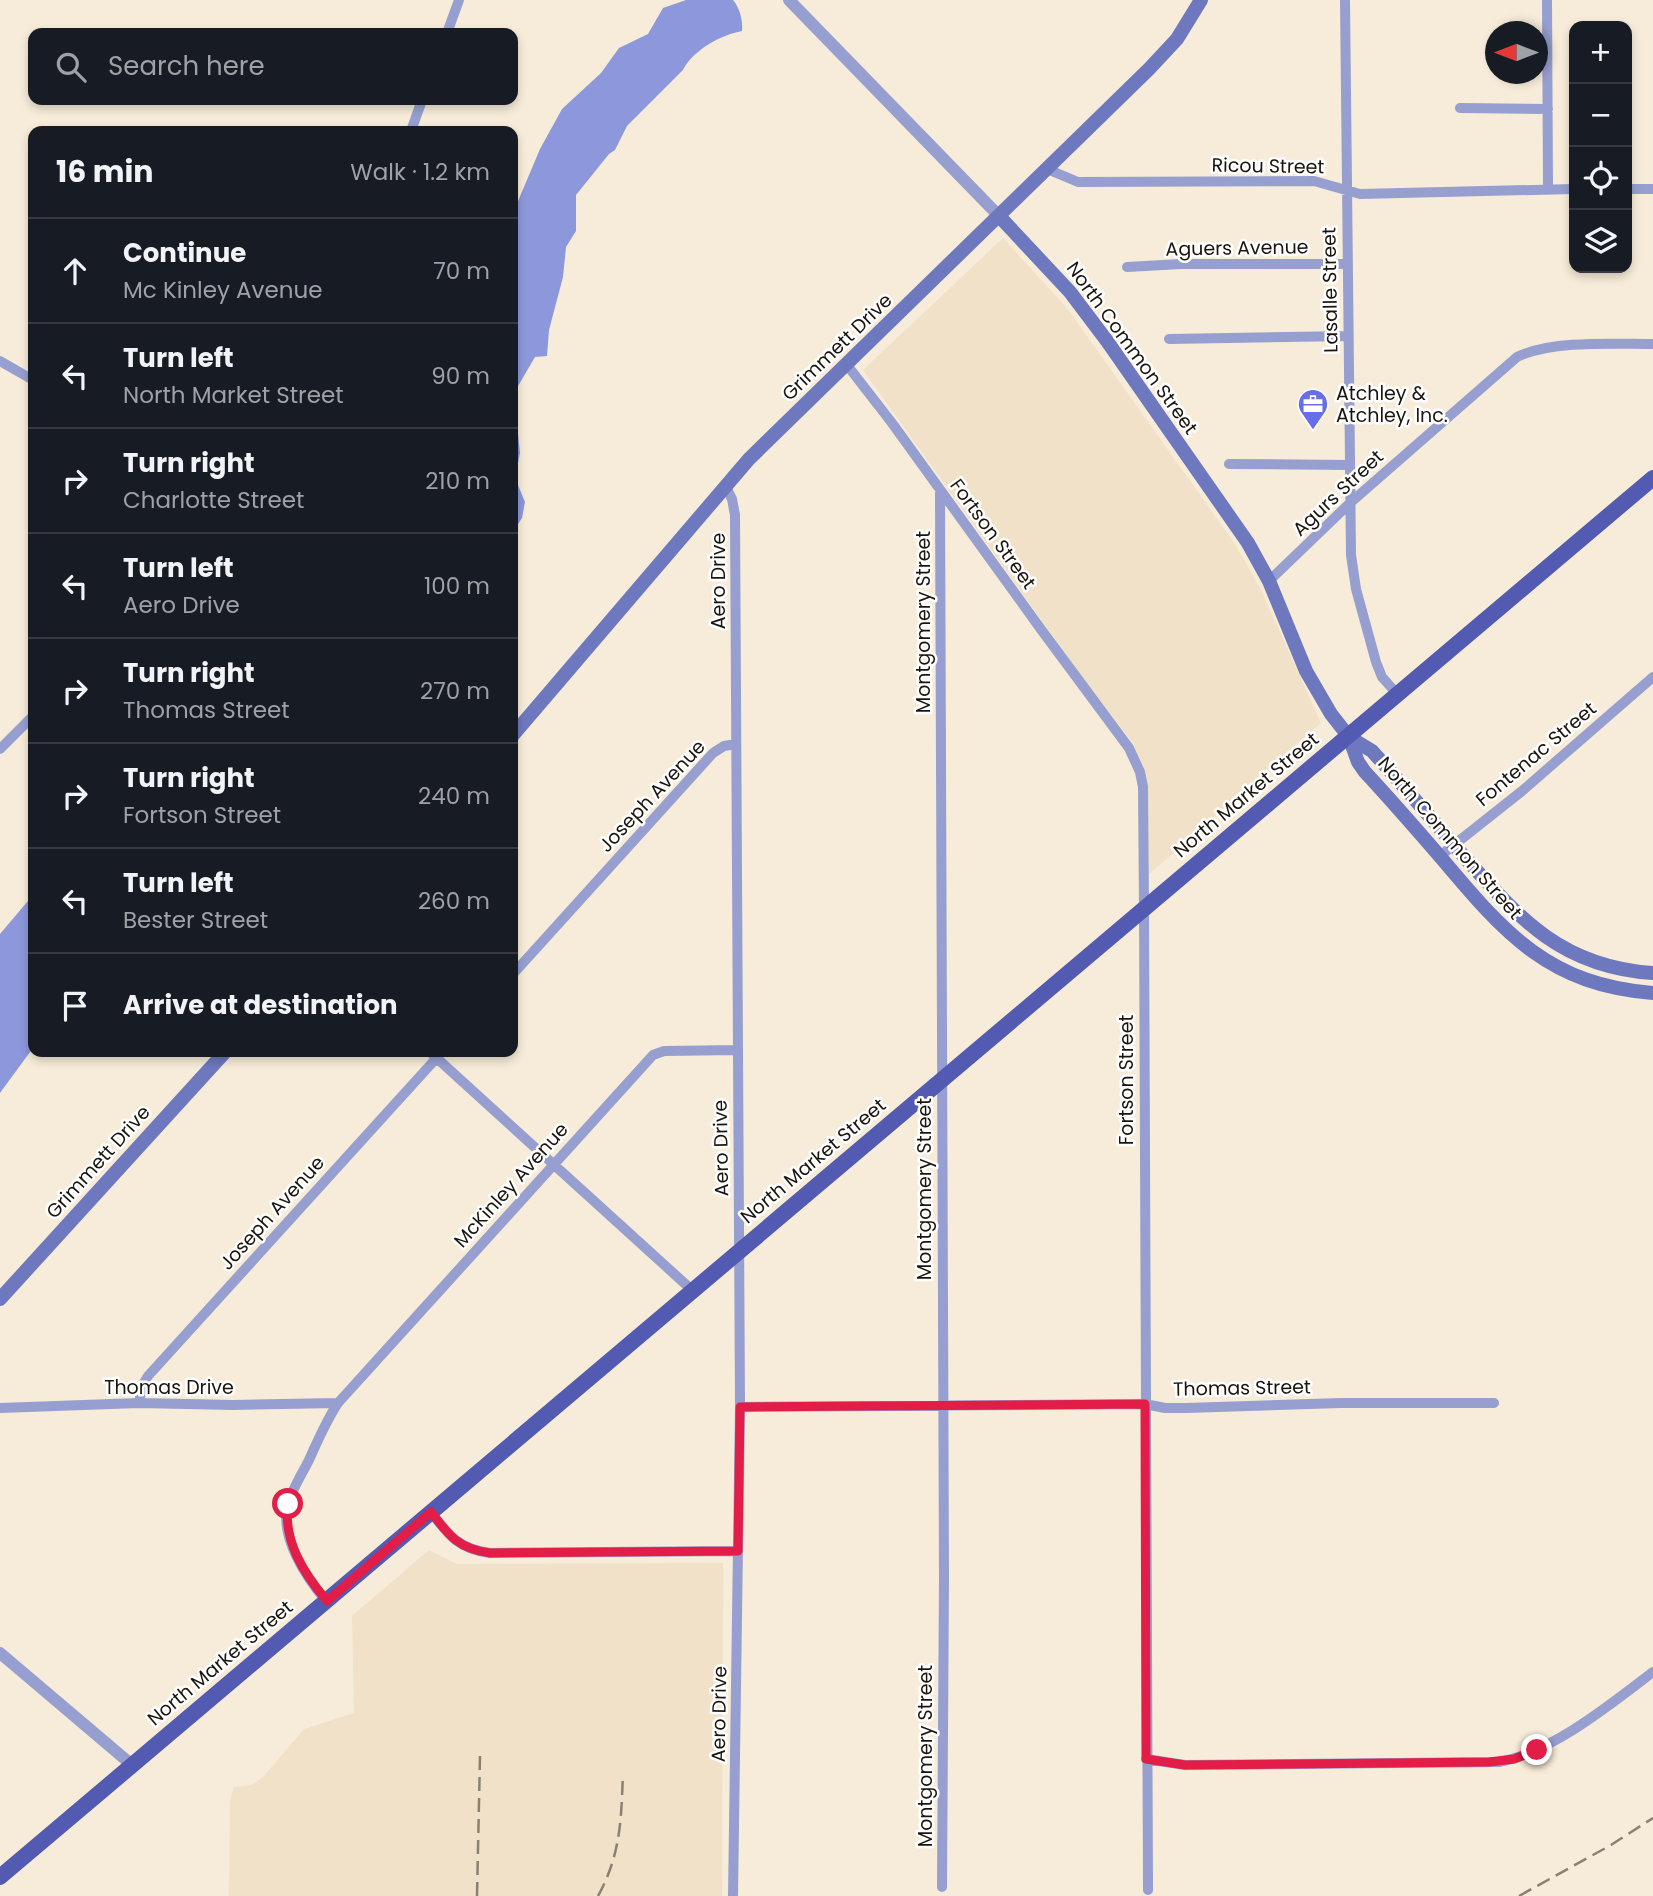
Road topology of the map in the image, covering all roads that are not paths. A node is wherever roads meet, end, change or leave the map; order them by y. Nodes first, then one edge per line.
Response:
1 (459, 0) edge
2 (789, 0) edge
3 (1201, 0) edge
4 (1345, 0) edge
5 (1547, 0) edge
6 (449, 28) edge
7 (420, 105) edge
8 (1460, 108) dead end
9 (1548, 109) junction
10 (413, 126) edge
11 (1047, 169) junction
12 (1548, 189) junction
13 (1569, 189) edge
14 (1632, 189) edge
15 (1653, 189) edge
16 (1347, 191) junction
17 (999, 216) junction
18 (1348, 264) junction
19 (1127, 267) dead end
20 (1348, 336) junction
21 (1169, 339) dead end
22 (1653, 344) edge
23 (0, 361) edge
24 (847, 365) junction
25 (28, 377) edge
26 (1229, 464) dead end
27 (1350, 465) junction
28 (1653, 478) edge
29 (725, 485) junction
30 (940, 492) junction
31 (1350, 503) junction
32 (1269, 581) junction
33 (1653, 677) edge
34 (1398, 695) junction
35 (28, 721) edge
36 (518, 730) edge
37 (1349, 737) junction
38 (736, 744) junction
39 (0, 749) edge
40 (1454, 845) junction
41 (1440, 856) junction
42 (1144, 908) junction
43 (518, 968) edge
44 (1653, 973) edge
45 (1653, 993) edge
46 (738, 1050) junction
47 (220, 1057) edge
48 (433, 1057) edge
49 (439, 1057) edge
50 (942, 1081) junction
51 (554, 1164) junction
52 (740, 1250) junction
53 (693, 1291) junction
54 (0, 1299) edge
55 (139, 1403) junction
56 (338, 1403) junction
57 (1494, 1403) dead end
58 (1145, 1404) junction
59 (944, 1405) junction
60 (740, 1407) junction
61 (0, 1408) edge
62 (431, 1512) junction
63 (738, 1551) junction
64 (327, 1601) junction
65 (0, 1653) edge
66 (1653, 1672) edge
67 (1146, 1759) junction
68 (132, 1765) junction
69 (0, 1877) edge
70 (942, 1886) dead end
71 (1148, 1890) dead end
72 (733, 1896) edge

1 - 6 street
2 - 17 street, North Common Street
3 - 11 main road, Grimmett Drive
4 - 16 street, Lasalle Street
5 - 9 street
7 - 10 street
8 - 9 street
9 - 12 street
11 - 16 street, Ricou Street
11 - 17 main road, Grimmett Drive
12 - 13 street, Ricou Street
12 - 16 street, Ricou Street
14 - 15 street
16 - 18 street, Lasalle Street
17 - 24 main road, Grimmett Drive
17 - 32 main road, North Common Street
18 - 19 street, Aguers Avenue
18 - 20 street, Lasalle Street
20 - 21 street
20 - 27 street, Lasalle Street
22 - 31 street, Agurs Street
23 - 25 street
24 - 29 main road, Grimmett Drive
24 - 30 street, Fortson Street
26 - 27 street
27 - 31 street, Lasalle Street
28 - 34 main road, North Market Street
29 - 36 main road, Grimmett Drive
29 - 38 street, Aero Drive
30 - 42 street, Fortson Street
30 - 50 street, Montgomery Street
31 - 32 street, Agurs Street
31 - 34 street, Lasalle Street
32 - 37 main road, North Common Street
33 - 40 street, Fontenac Street
34 - 37 main road, North Market Street
35 - 39 street
37 - 40 main road, North Common Street
37 - 41 main road, North Common Street
37 - 42 main road, North Market Street
38 - 43 street, Joseph Avenue
38 - 46 street, Aero Drive
40 - 41 street, Fontenac Street
40 - 44 main road, North Common Street
41 - 45 main road, North Common Street
42 - 50 main road, North Market Street
42 - 58 street, Fortson Street
46 - 51 street, McKinley Avenue
46 - 52 street, Aero Drive
47 - 54 main road, Grimmett Drive
48 - 55 street, Joseph Avenue
49 - 51 street
50 - 52 main road, North Market Street
50 - 59 street, Montgomery Street
51 - 53 street
51 - 56 street, McKinley Avenue
52 - 53 main road, North Market Street
52 - 60 street, Aero Drive
53 - 62 main road, North Market Street
55 - 56 street, Thomas Drive
55 - 61 street, Thomas Drive
56 - 64 street, McKinley Avenue
57 - 58 street, Thomas Street
58 - 59 street, Thomas Street
58 - 67 street, Fortson Street
59 - 60 street, Thomas Street
59 - 70 street, Montgomery Street
60 - 63 street, Aero Drive
62 - 63 street
62 - 64 main road, North Market Street
63 - 72 street, Aero Drive
64 - 68 main road, North Market Street
65 - 68 street
66 - 67 street
67 - 71 street, Fortson Street
68 - 69 main road, North Market Street

